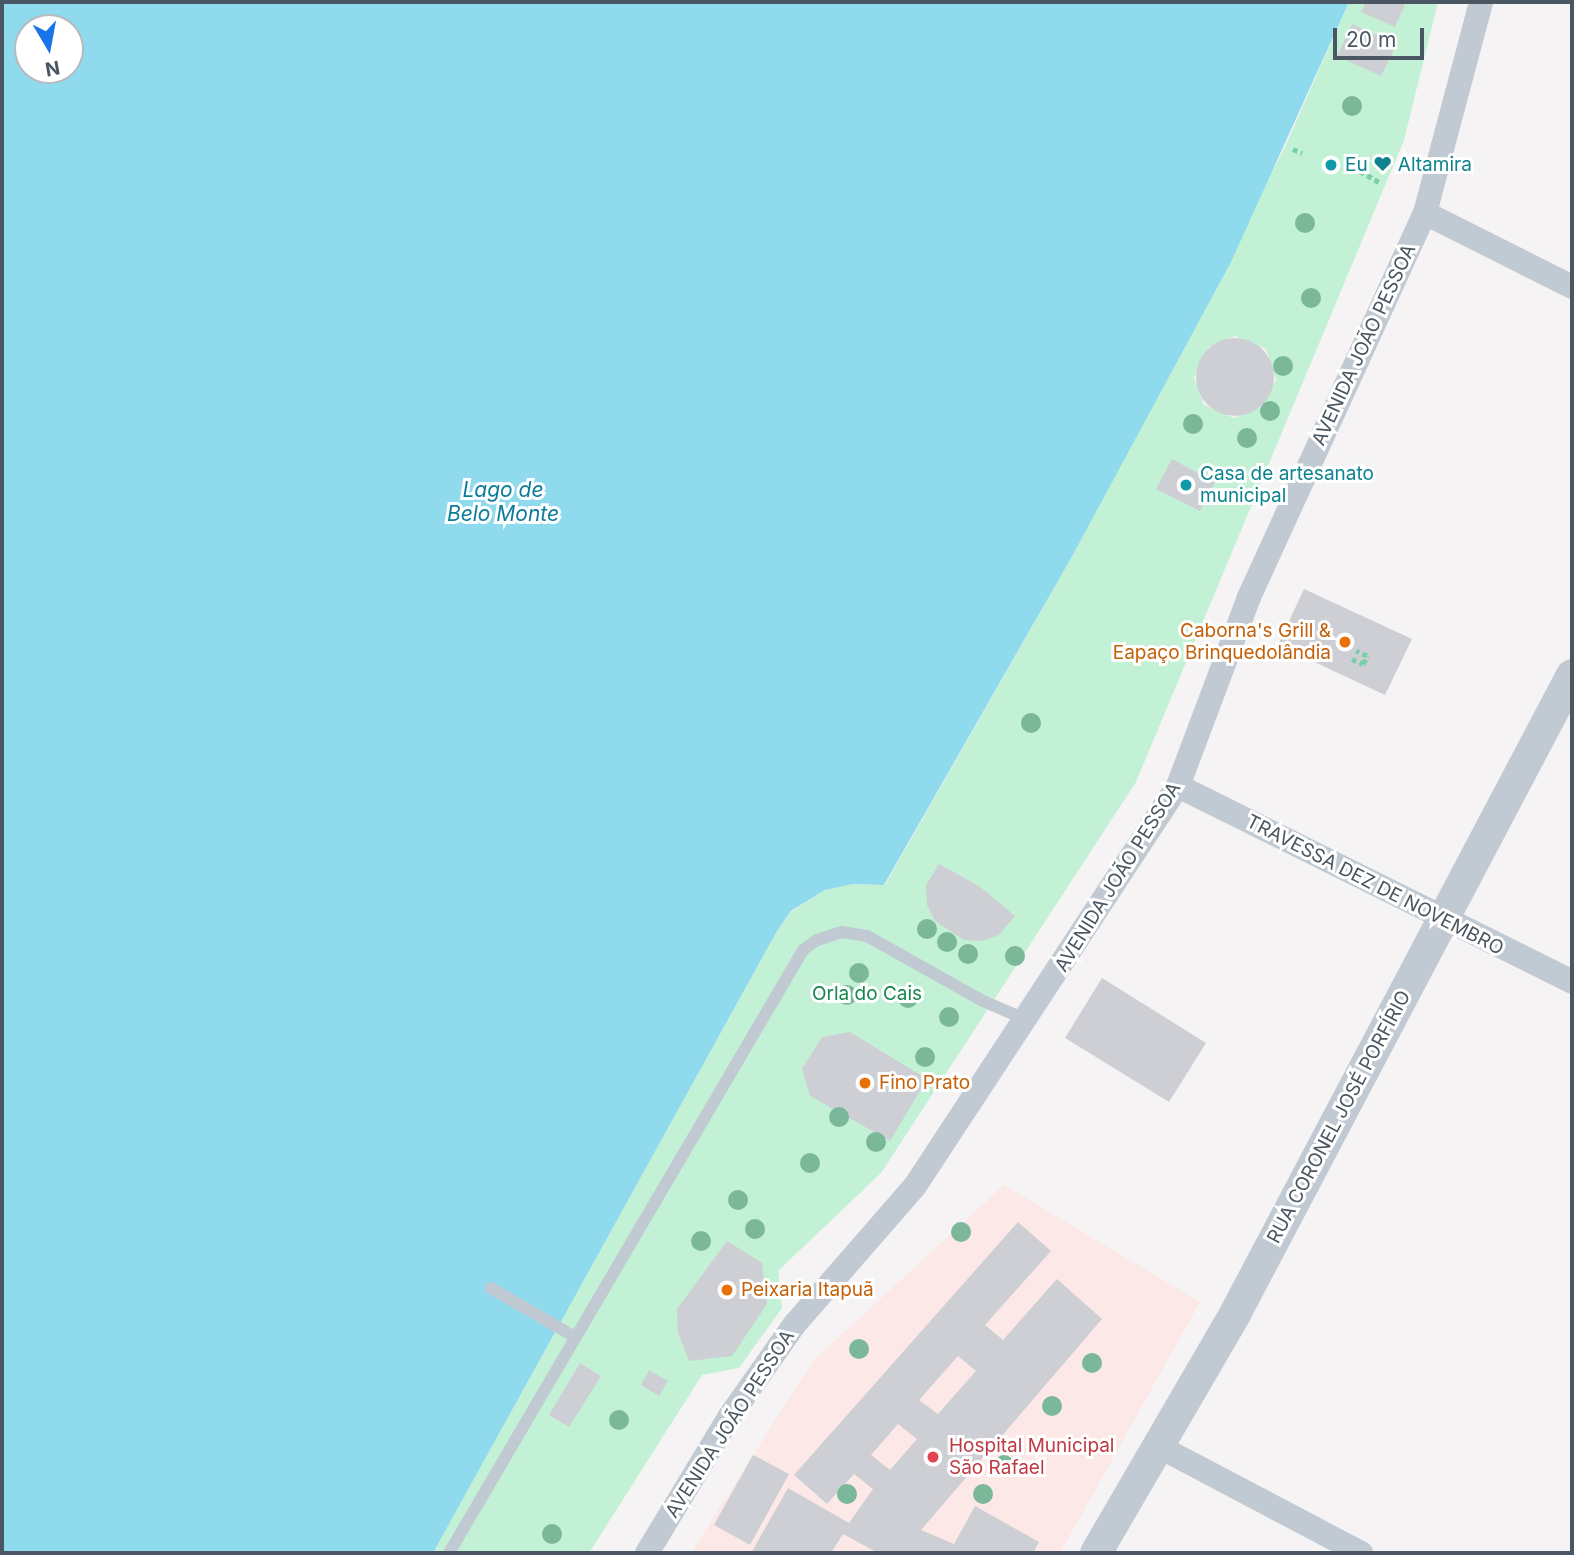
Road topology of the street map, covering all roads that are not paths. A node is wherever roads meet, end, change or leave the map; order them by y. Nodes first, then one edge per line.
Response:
1 (1481, 2) edge
2 (1425, 213) junction
3 (1572, 287) edge
4 (1572, 675) edge
5 (1178, 786) junction
6 (1444, 921) junction
7 (1572, 982) edge
8 (1027, 1020) junction
9 (491, 1288) dead end
10 (573, 1336) junction
11 (1156, 1445) junction
12 (459, 1536) junction
13 (449, 1553) edge
14 (459, 1553) edge
15 (647, 1553) edge
16 (1096, 1553) edge
17 (1361, 1553) edge

1 - 2 street, AVENIDA JOÃO PESSOA
2 - 3 street
2 - 5 street, AVENIDA JOÃO PESSOA
4 - 6 street, RUA CORONEL JOSÉ PORFÍRIO
5 - 6 street, TRAVESSA DEZ DE NOVEMBRO
5 - 8 street, AVENIDA JOÃO PESSOA
6 - 7 street, TRAVESSA DEZ DE NOVEMBRO
6 - 11 street, RUA CORONEL JOSÉ PORFÍRIO
8 - 10 lane
8 - 15 street, AVENIDA JOÃO PESSOA
9 - 10 lane
10 - 12 lane
11 - 16 street, RUA CORONEL JOSÉ PORFÍRIO
11 - 17 street
12 - 13 lane
12 - 14 lane

